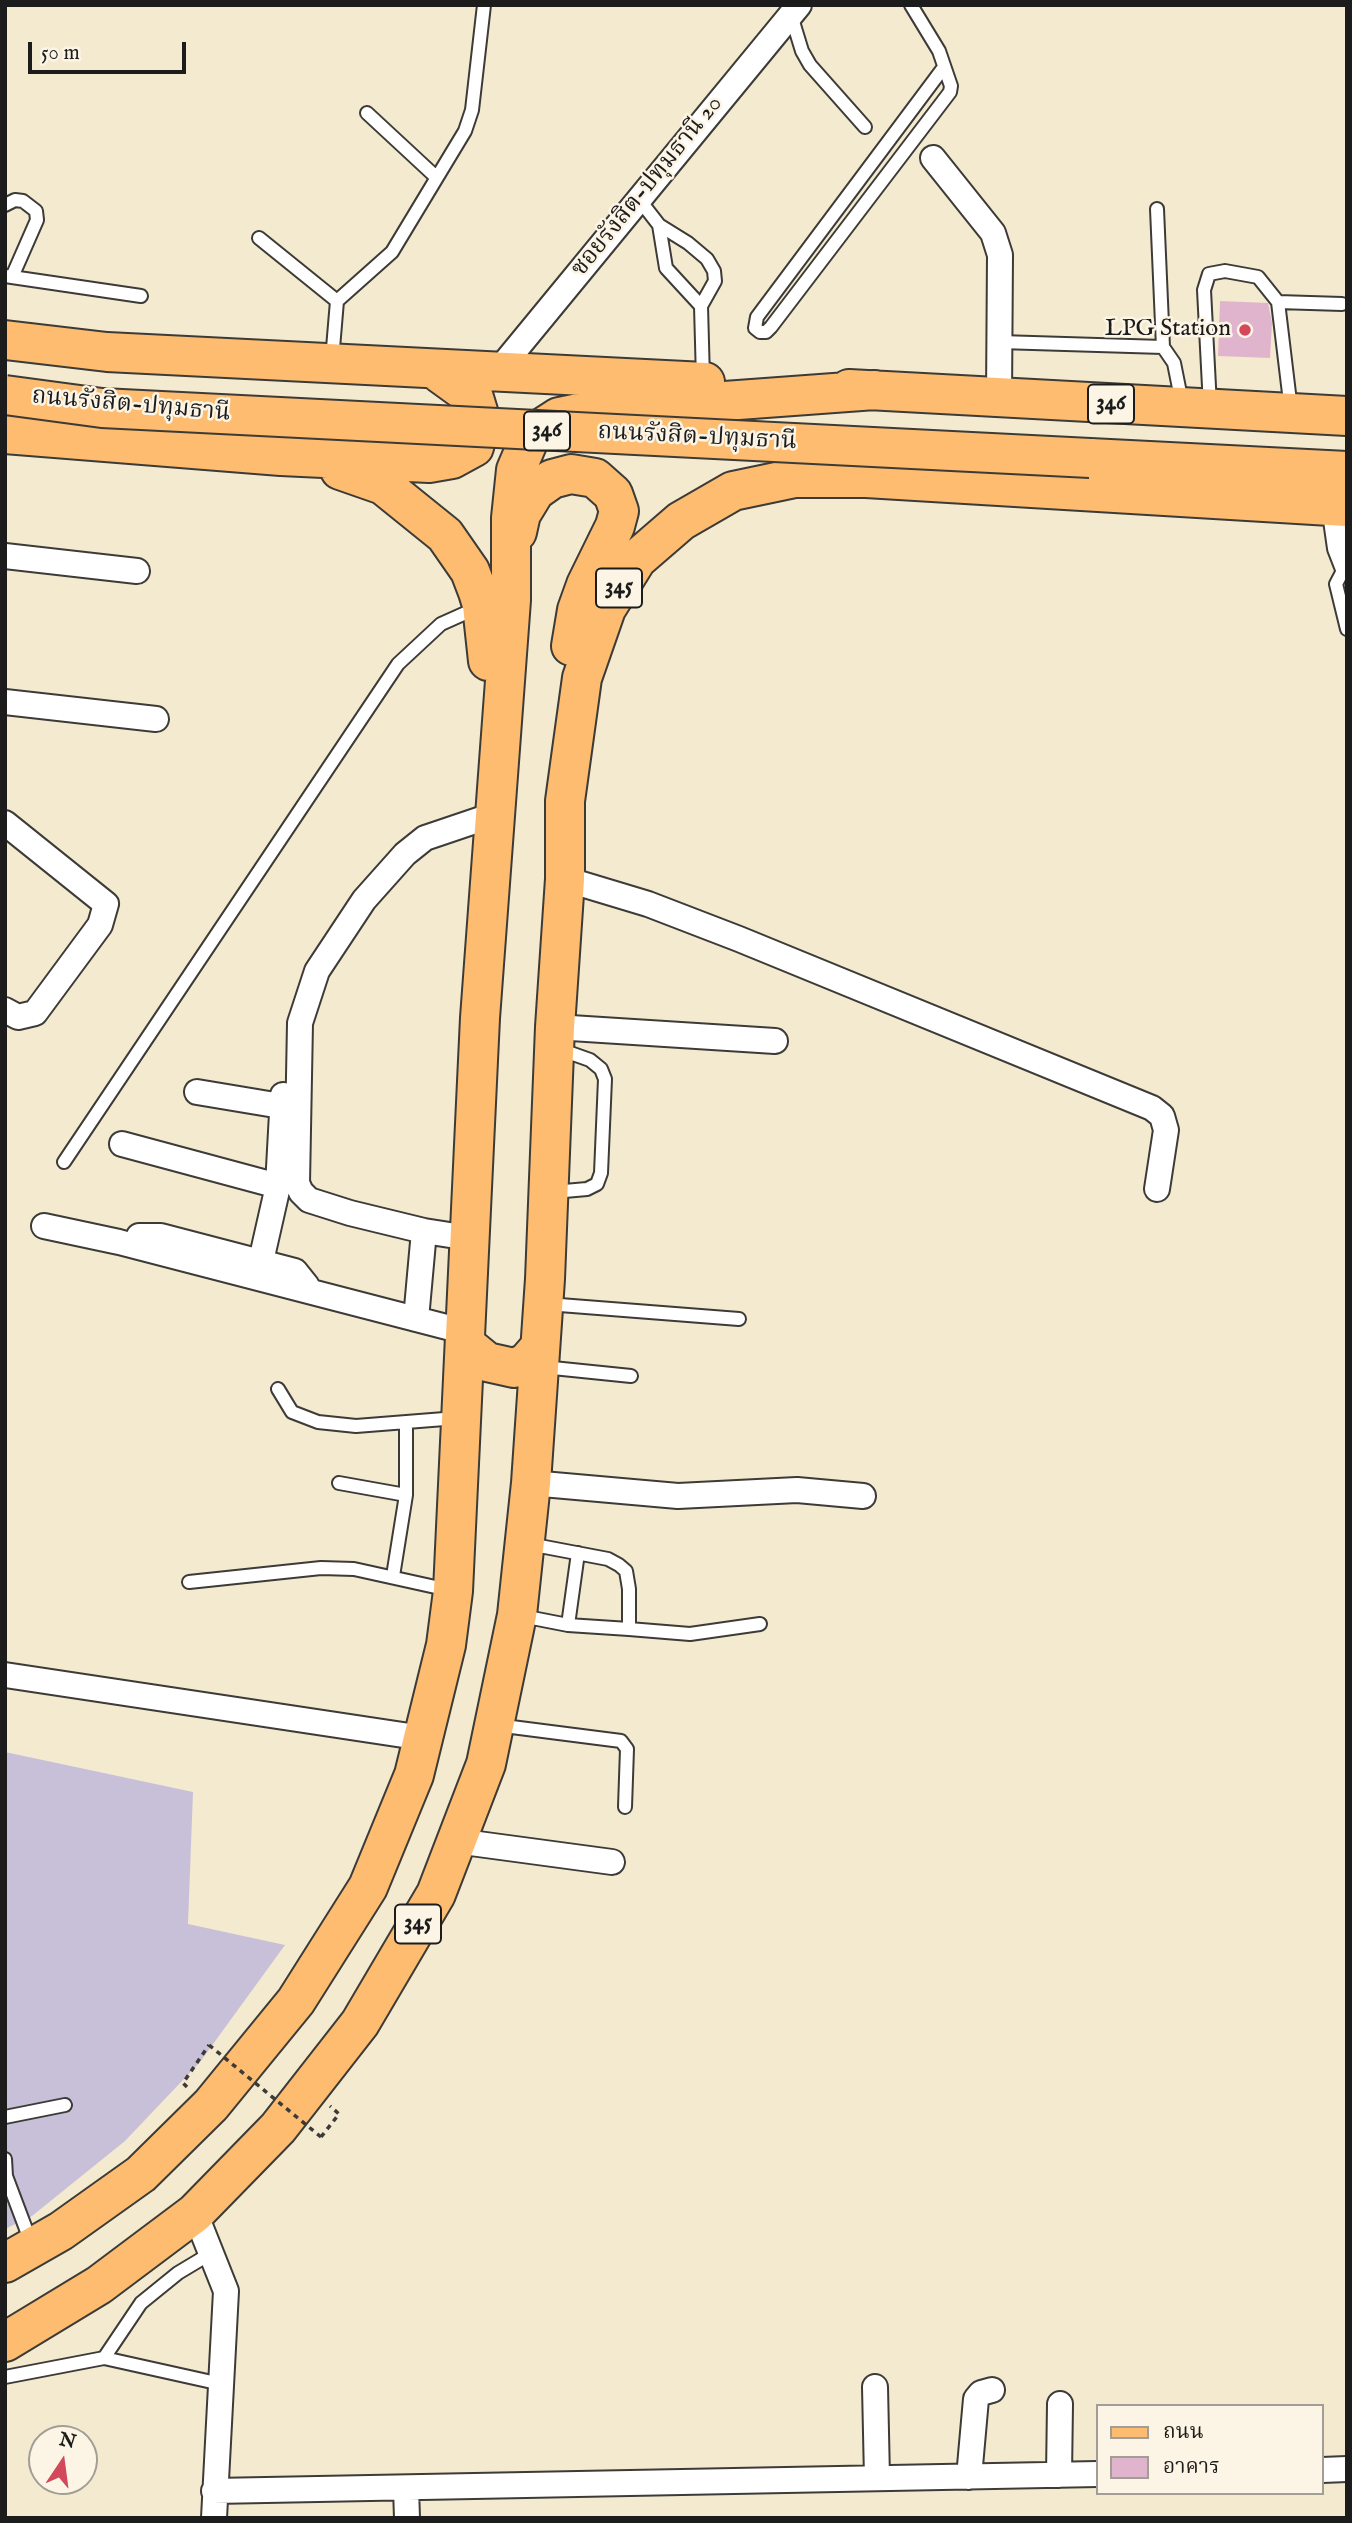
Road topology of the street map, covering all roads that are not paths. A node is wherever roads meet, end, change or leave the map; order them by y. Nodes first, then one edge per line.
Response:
1 (484, 5) edge
2 (911, 5) edge
3 (795, 10) edge
4 (944, 66) junction
5 (367, 113) dead end
6 (864, 127) dead end
7 (890, 137) junction
8 (907, 148) junction
9 (933, 158) dead end
10 (863, 172) junction
11 (436, 177) junction
12 (881, 184) junction
13 (638, 198) junction
14 (5, 205) edge
15 (1157, 209) dead end
16 (659, 225) junction
17 (259, 239) dead end
18 (9, 277) edge
19 (141, 296) dead end
20 (337, 301) junction
21 (1278, 302) junction
22 (1342, 304) dead end
23 (701, 306) junction
24 (5, 340) edge
25 (1000, 342) junction
26 (1163, 346) junction
27 (331, 363) junction
28 (433, 369) junction
29 (498, 371) junction
30 (704, 382) junction
31 (875, 390) junction
32 (5, 395) edge
33 (999, 397) junction
34 (1197, 409) junction
35 (1291, 413) junction
36 (1347, 416) edge
37 (5, 434) edge
38 (281, 456) junction
39 (1347, 471) edge
40 (1340, 506) edge
41 (5, 556) edge
42 (1346, 566) edge
43 (136, 571) dead end
44 (496, 603) junction
45 (1347, 629) edge
46 (5, 702) edge
47 (156, 719) dead end
48 (565, 802) junction
49 (493, 815) junction
50 (5, 823) edge
51 (565, 879) junction
52 (5, 1010) edge
53 (555, 1037) junction
54 (775, 1041) dead end
55 (299, 1052) junction
56 (197, 1092) dead end
57 (281, 1106) junction
58 (122, 1144) dead end
59 (64, 1162) dead end
60 (278, 1186) junction
61 (1157, 1189) dead end
62 (548, 1192) junction
63 (44, 1226) dead end
64 (425, 1231) junction
65 (469, 1238) junction
66 (119, 1242) junction
67 (261, 1261) junction
68 (311, 1292) junction
69 (543, 1303) junction
70 (416, 1319) junction
71 (739, 1319) dead end
72 (465, 1338) junction
73 (540, 1357) junction
74 (631, 1376) dead end
75 (278, 1388) dead end
76 (461, 1418) junction
77 (407, 1422) junction
78 (339, 1483) dead end
79 (531, 1483) junction
80 (406, 1494) junction
81 (863, 1496) dead end
82 (525, 1544) junction
83 (578, 1553) junction
84 (393, 1576) junction
85 (189, 1581) dead end
86 (453, 1591) junction
87 (517, 1615) junction
88 (760, 1624) dead end
89 (568, 1625) junction
90 (629, 1629) junction
91 (5, 1675) edge
92 (496, 1725) junction
93 (423, 1738) junction
94 (625, 1807) dead end
95 (456, 1841) junction
96 (612, 1862) dead end
97 (65, 2105) dead end
98 (5, 2117) edge
99 (5, 2159) edge
100 (195, 2213) junction
101 (213, 2252) junction
102 (19, 2255) edge
103 (5, 2342) edge
104 (104, 2358) junction
105 (5, 2377) edge
106 (221, 2384) junction
107 (875, 2387) dead end
108 (992, 2390) dead end
109 (1060, 2404) dead end
110 (1347, 2469) edge
111 (1324, 2470) edge
112 (1096, 2474) edge
113 (1059, 2475) junction
114 (970, 2476) junction
115 (877, 2478) junction
116 (406, 2488) junction
117 (214, 2491) junction
118 (214, 2518) edge
119 (407, 2518) edge

1 - 11 lane
2 - 4 lane
3 - 6 lane
3 - 13 street, ซอยรังสิต-ปทุมธานี 20
4 - 7 lane
4 - 8 lane
5 - 11 lane
7 - 8 lane
7 - 10 lane
8 - 12 lane
9 - 25 street
10 - 12 lane
10 - 12 lane
11 - 20 lane
13 - 16 lane
13 - 29 street, ซอยรังสิต-ปทุมธานี 20
14 - 18 lane
15 - 26 lane
16 - 23 lane
16 - 23 lane
17 - 20 lane
18 - 19 lane
20 - 27 lane
21 - 22 lane
21 - 34 lane
21 - 35 lane
23 - 30 lane
24 - 27 main road, 346
25 - 26 lane
25 - 33 street
26 - 34 lane
27 - 28 main road, 346
28 - 29 main road, 346
28 - 38 main road
29 - 30 main road, 346
30 - 31 main road, 346
31 - 33 main road, 346
31 - 44 main road, 345
32 - 39 main road, ถนนรังสิต-ปทุมธานี / 346, bridge
33 - 34 main road, 346
34 - 35 main road, 346
35 - 36 main road, 346
37 - 38 main road
38 - 44 main road
40 - 42 street
40 - 48 main road, 345
41 - 43 street
42 - 45 lane
44 - 48 main road
44 - 49 main road, 345
44 - 59 lane
46 - 47 street
48 - 51 main road, 345
49 - 55 street
49 - 65 main road, 345
50 - 52 street
51 - 53 main road, 345
51 - 61 street
53 - 54 street
53 - 62 main road, 345
53 - 62 lane
55 - 57 street
55 - 64 street
56 - 57 street
57 - 60 street
58 - 60 street
60 - 67 street
62 - 69 main road, 345
63 - 66 street
64 - 65 street
64 - 70 street
65 - 72 main road, 345
66 - 67 street
66 - 68 street
67 - 68 street
68 - 70 street
69 - 71 lane
69 - 73 main road, 345
70 - 72 street
72 - 73 main road
72 - 76 main road, 345
73 - 74 lane
73 - 79 main road, 345
75 - 77 lane
76 - 77 lane
76 - 86 main road, 345
77 - 80 lane
78 - 80 lane
79 - 81 street
79 - 82 main road, 345
80 - 84 lane
82 - 83 lane
82 - 87 main road, 345
83 - 89 lane
83 - 90 lane
84 - 85 lane
84 - 86 lane
86 - 93 main road, 345
87 - 89 lane
87 - 92 main road, 345
88 - 90 lane
89 - 90 lane
91 - 93 street
92 - 94 lane
92 - 95 main road, 345
93 - 102 main road, 345
95 - 96 street
95 - 100 main road, 345
97 - 98 lane
99 - 102 lane
100 - 101 street
100 - 103 main road, 345
101 - 104 lane
101 - 106 street
104 - 105 lane
104 - 106 lane
106 - 117 street
107 - 115 street
108 - 114 street
109 - 113 street
110 - 111 street
112 - 113 street
113 - 114 street
114 - 115 street
115 - 116 street
116 - 117 street
116 - 119 street
117 - 118 street

